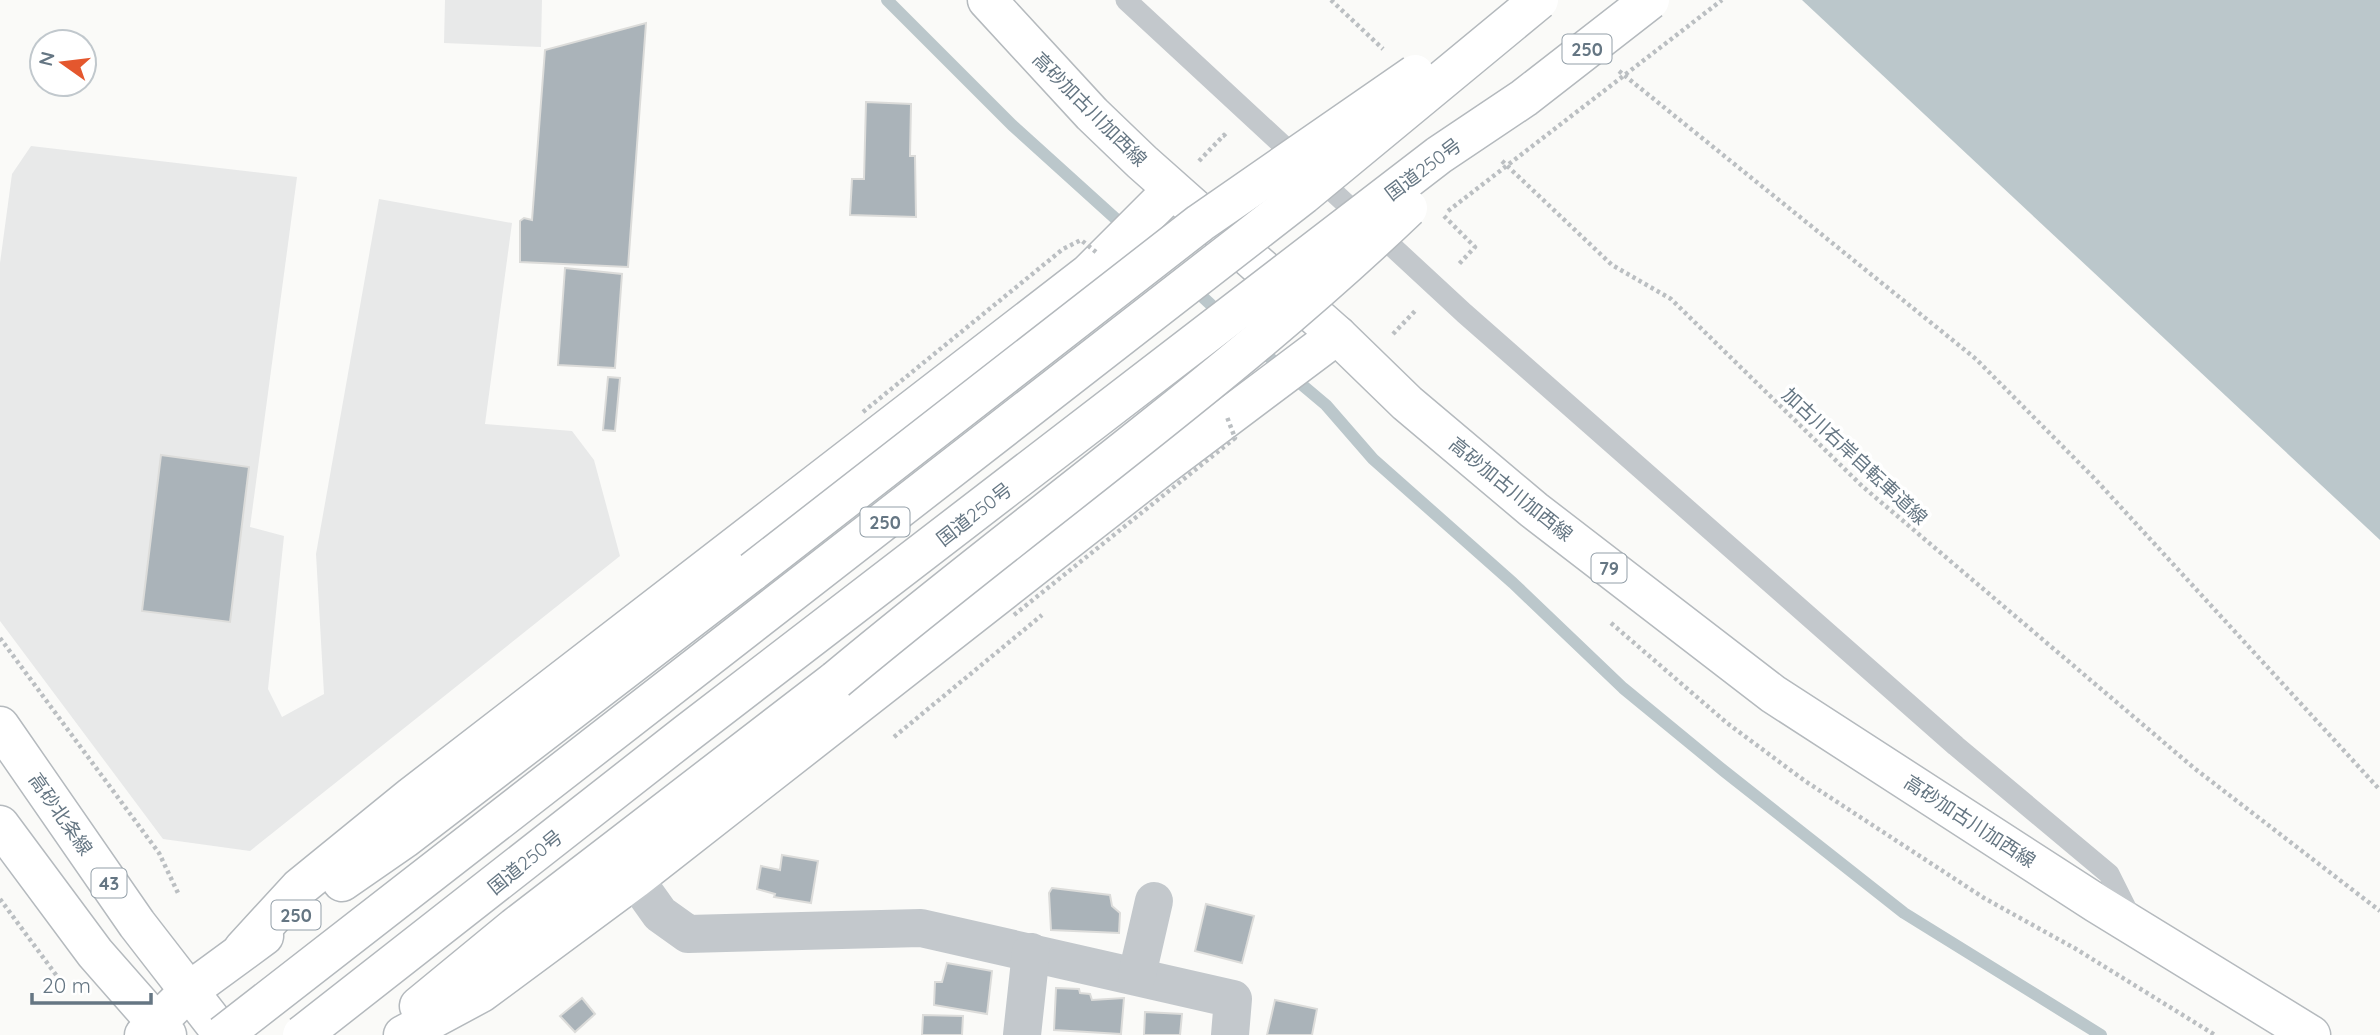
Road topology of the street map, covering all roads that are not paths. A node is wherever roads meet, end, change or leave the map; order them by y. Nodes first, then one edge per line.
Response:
1 (987, 0) edge
2 (1126, 0) edge
3 (1538, 0) edge
4 (1650, 0) edge
5 (1524, 97) junction
6 (1172, 190) junction
7 (1337, 335) junction
8 (0, 726) edge
9 (0, 825) edge
10 (635, 879) junction
11 (1154, 901) dead end
12 (2135, 926) junction
13 (243, 949) junction
14 (1031, 952) junction
15 (1138, 975) junction
16 (188, 991) junction
17 (156, 1031) edge
18 (223, 1035) edge
19 (302, 1035) edge
20 (382, 1035) edge
21 (403, 1035) edge
22 (1022, 1035) edge
23 (1230, 1035) edge
24 (2311, 1035) edge

1 - 6 main road, 高砂加古川加西線 / 79
2 - 12 lane
3 - 13 main road, 250, bridge
3 - 18 main road, 250, bridge
4 - 5 main road, 国道250号 / 250, bridge
5 - 19 main road, 国道250号 / 250, bridge
5 - 20 main road, 250, bridge
6 - 7 main road, 高砂加古川加西線 / 79
6 - 13 main road
7 - 10 main road
7 - 12 main road, 高砂加古川加西線 / 79
8 - 16 main road, 高砂北条線 / 43
9 - 17 main road
10 - 14 street
10 - 21 main road
11 - 15 street
12 - 24 main road, 高砂加古川加西線 / 79
13 - 16 main road, 250
14 - 15 street
14 - 22 street
15 - 23 street
16 - 17 main road, 250
16 - 18 main road, 高砂北条線 / 43

